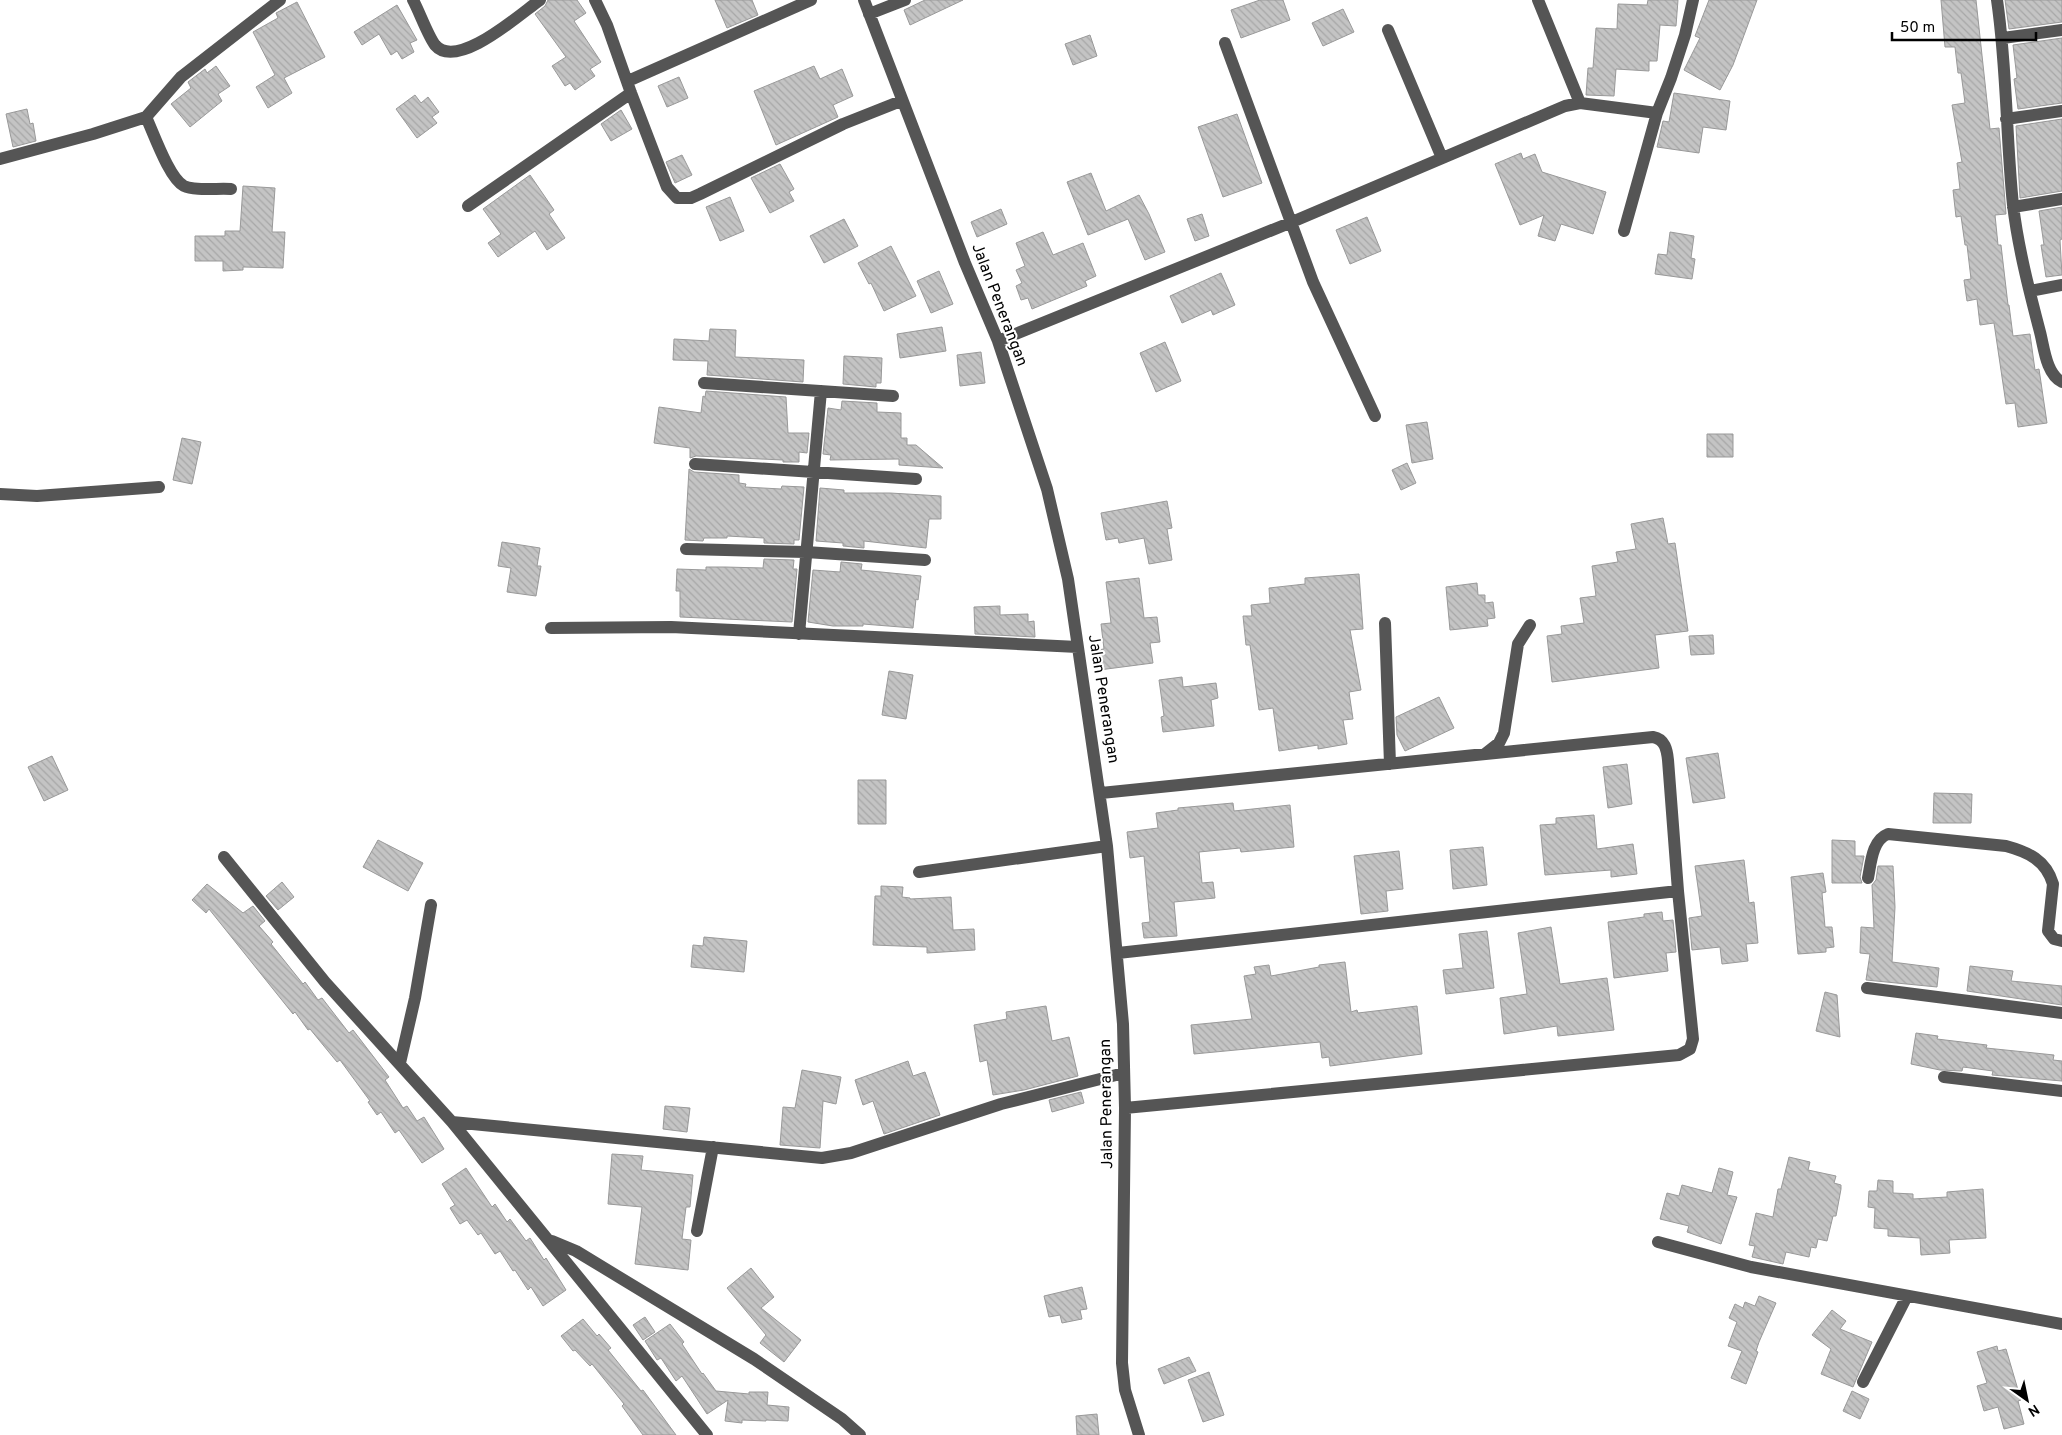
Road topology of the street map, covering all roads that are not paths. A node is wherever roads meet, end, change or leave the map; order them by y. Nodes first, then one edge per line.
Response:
1 (280, 0) edge
2 (413, 0) edge
3 (540, 0) edge
4 (596, 0) edge
5 (811, 0) edge
6 (864, 0) edge
7 (905, 0) edge
8 (1538, 0) edge
9 (1693, 0) edge
10 (1997, 0) edge
11 (869, 14) junction
12 (1388, 30) dead end
13 (2062, 30) edge
14 (2003, 38) junction
15 (1224, 43) dead end
16 (629, 87) junction
17 (902, 101) junction
18 (1580, 102) junction
19 (2062, 111) edge
20 (1657, 113) junction
21 (146, 117) junction
22 (2006, 119) junction
23 (1442, 158) junction
24 (0, 159) edge
25 (231, 189) dead end
26 (2062, 199) edge
27 (468, 206) dead end
28 (2013, 206) junction
29 (1292, 222) junction
30 (1624, 231) dead end
31 (2062, 285) edge
32 (2030, 291) junction
33 (998, 341) junction
34 (2062, 382) edge
35 (704, 383) dead end
36 (821, 391) junction
37 (893, 396) dead end
38 (1376, 416) dead end
39 (695, 464) dead end
40 (812, 471) junction
41 (916, 479) dead end
42 (159, 487) dead end
43 (0, 494) edge
44 (686, 549) dead end
45 (806, 552) junction
46 (925, 560) dead end
47 (1385, 623) dead end
48 (1530, 625) dead end
49 (551, 628) dead end
50 (799, 634) junction
51 (1078, 647) junction
52 (1485, 754) junction
53 (1390, 764) junction
54 (1101, 793) junction
55 (1107, 846) junction
56 (224, 857) dead end
57 (919, 872) dead end
58 (1868, 878) dead end
59 (1678, 891) junction
60 (431, 905) dead end
61 (2062, 941) edge
62 (1118, 953) junction
63 (1867, 988) dead end
64 (2062, 1013) edge
65 (400, 1064) junction
66 (1124, 1072) junction
67 (1944, 1077) dead end
68 (2062, 1091) edge
69 (1125, 1108) junction
70 (452, 1122) junction
71 (713, 1147) junction
72 (697, 1231) dead end
73 (549, 1240) junction
74 (1658, 1242) dead end
75 (1907, 1296) junction
76 (2062, 1324) edge
77 (1863, 1382) dead end
78 (707, 1435) edge
79 (860, 1435) edge
80 (1139, 1435) edge

1 - 21 street
2 - 3 street
4 - 16 street
5 - 16 street
6 - 11 street, Jalan Penerangan
7 - 11 street
8 - 18 street
9 - 20 street
10 - 14 street
11 - 17 street, Jalan Penerangan
12 - 23 street
13 - 14 street
14 - 22 street
15 - 29 street
16 - 17 street
16 - 27 street
17 - 33 street, Jalan Penerangan
18 - 20 street
18 - 23 street
19 - 22 street
20 - 30 street
21 - 24 street
21 - 25 street
22 - 28 street
23 - 29 street
26 - 28 street
28 - 32 street
29 - 33 street
29 - 38 street
31 - 32 street
32 - 34 street
33 - 51 street, Jalan Penerangan
35 - 36 street
36 - 37 street
36 - 40 street
39 - 40 street
40 - 41 street
40 - 45 street
42 - 43 street
44 - 45 street
45 - 46 street
45 - 50 street
47 - 53 street
48 - 52 street
49 - 50 street
50 - 51 street
51 - 54 street, Jalan Penerangan
52 - 53 street
52 - 59 street
53 - 54 street
54 - 55 street, Jalan Penerangan
55 - 57 street
55 - 62 street, Jalan Penerangan
56 - 65 street
58 - 61 street
59 - 62 street
59 - 69 street
60 - 65 street
62 - 66 street, Jalan Penerangan
63 - 64 street
65 - 70 street
66 - 69 street, Jalan Penerangan
66 - 71 street
67 - 68 street
69 - 80 street, Jalan Penerangan
70 - 71 street
70 - 73 street
71 - 72 street
73 - 78 street
73 - 79 street
74 - 75 street
75 - 76 street
75 - 77 street

